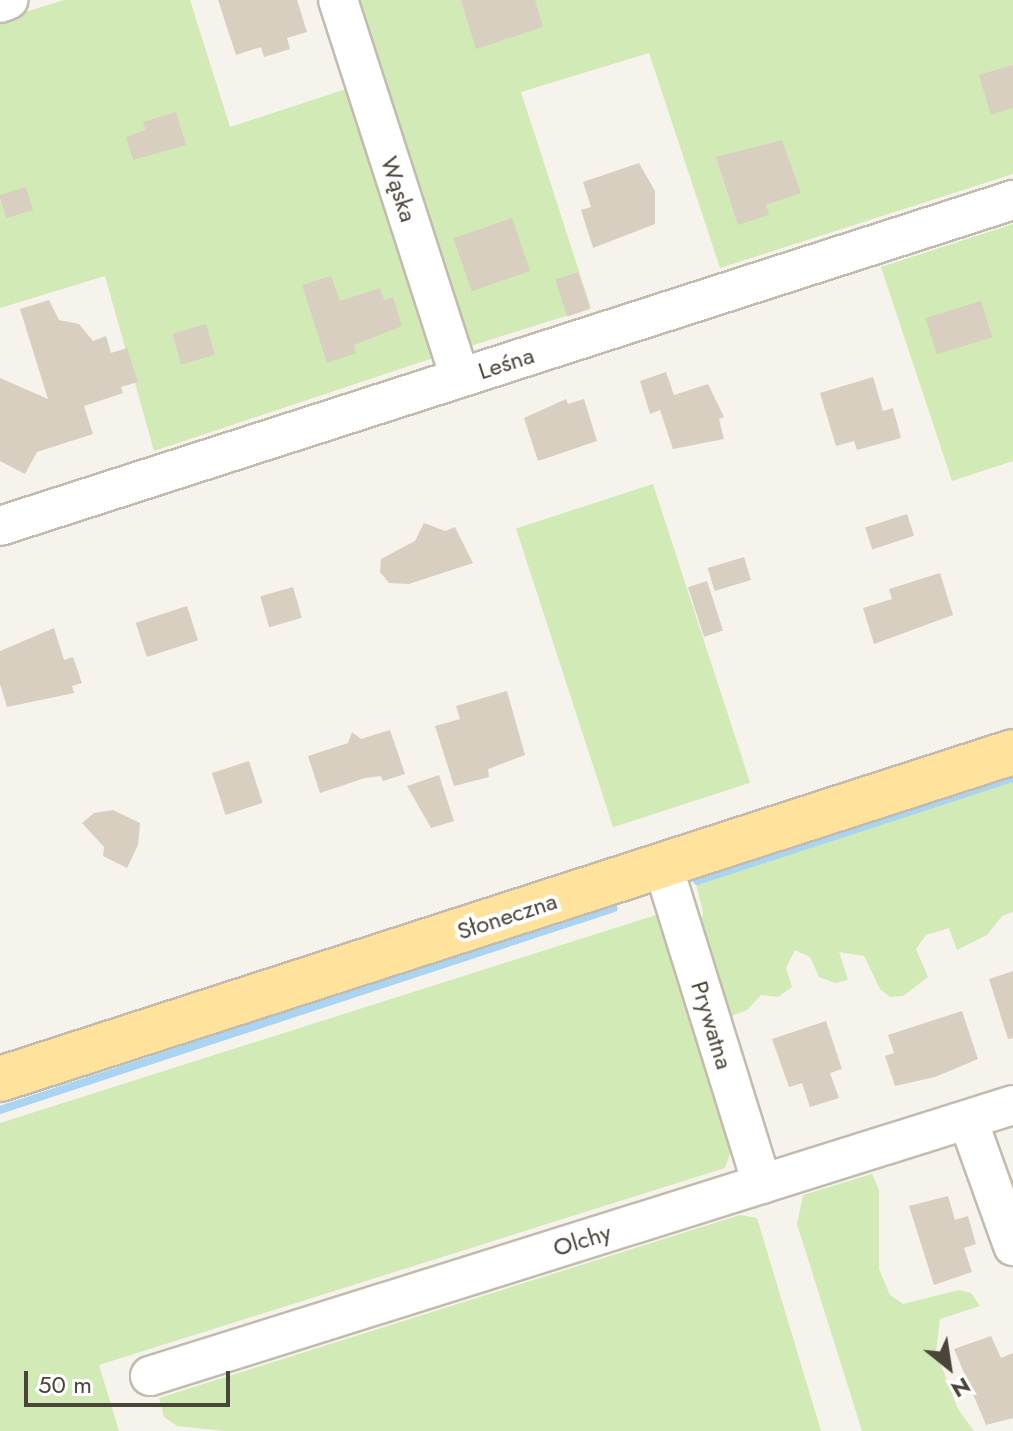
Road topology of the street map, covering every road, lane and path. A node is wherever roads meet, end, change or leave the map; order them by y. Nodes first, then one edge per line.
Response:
1 (8, 0) edge
2 (338, 0) edge
3 (0, 3) edge
4 (1013, 200) edge
5 (460, 378) junction
6 (0, 526) edge
7 (1013, 752) edge
8 (663, 866) junction
9 (0, 1079) edge
10 (1013, 1105) edge
11 (968, 1120) junction
12 (762, 1184) junction
13 (1013, 1246) edge
14 (150, 1376) dead end

1 - 3 street
2 - 5 street, Wąska
4 - 5 street, Leśna
5 - 6 street, Leśna
7 - 8 main road, Słoneczna
8 - 9 main road, Słoneczna
8 - 12 street, Prywatna
10 - 11 street, Olchy
11 - 12 street, Olchy
11 - 13 street
12 - 14 street, Olchy

